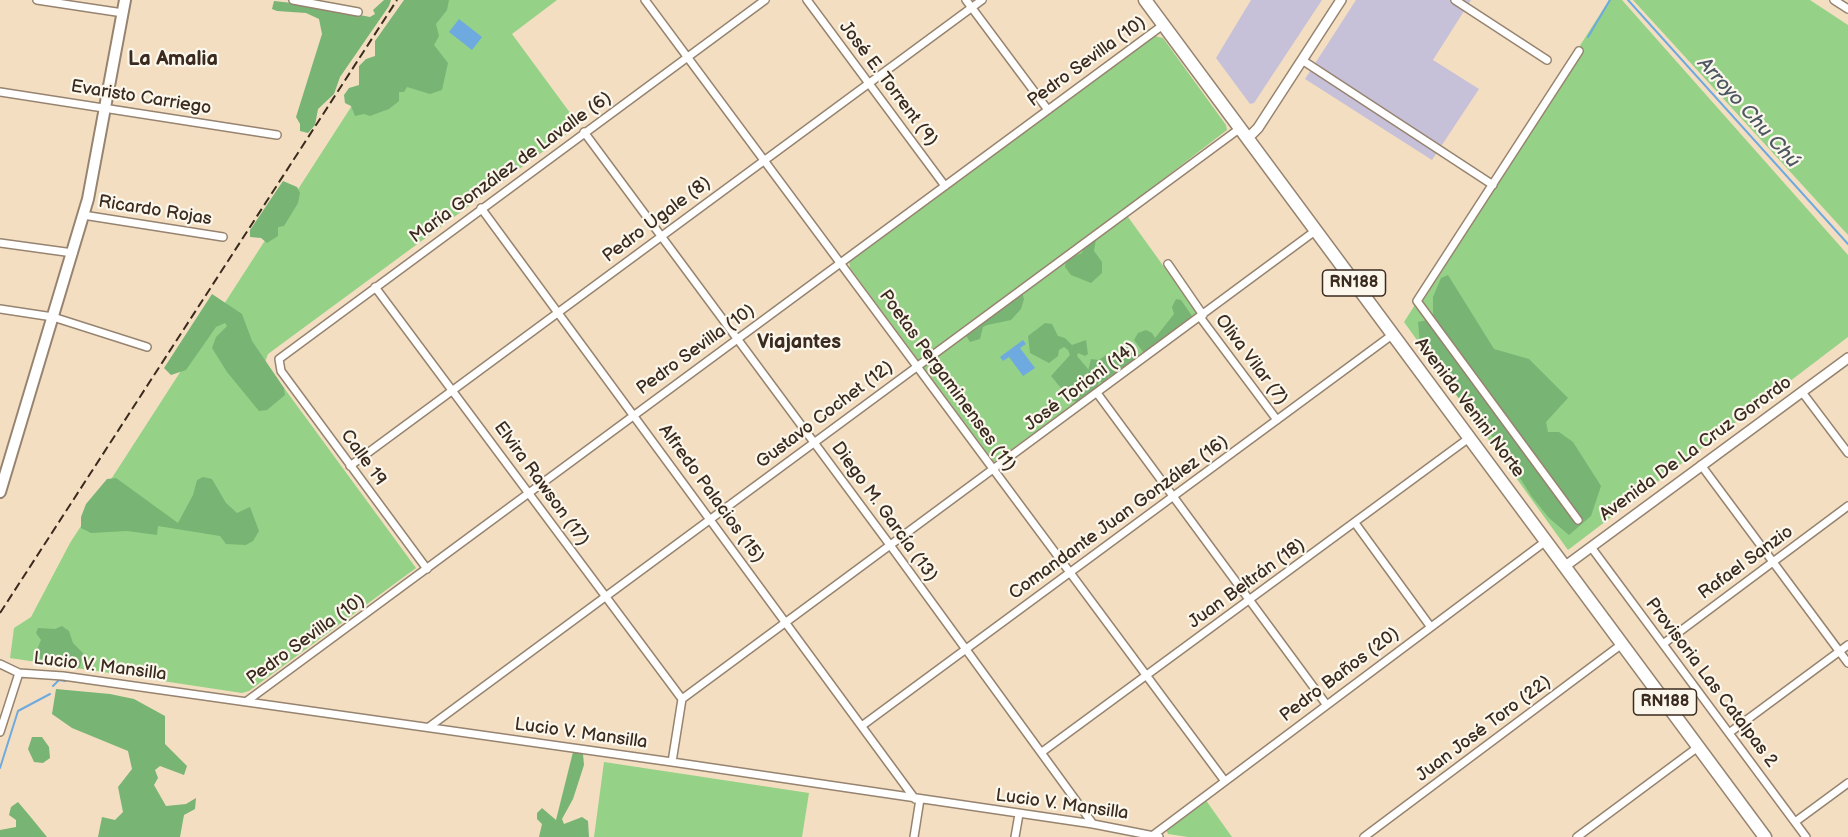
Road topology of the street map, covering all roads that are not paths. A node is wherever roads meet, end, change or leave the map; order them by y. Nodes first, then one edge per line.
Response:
1 (37, 0) edge
2 (125, 0) edge
3 (293, 0) edge
4 (349, 0) edge
5 (645, 0) edge
6 (765, 0) edge
7 (807, 0) edge
8 (966, 0) edge
9 (982, 0) edge
10 (1145, 0) edge
11 (1341, 0) edge
12 (1455, 0) edge
13 (1834, 0) edge
14 (74, 3) edge
15 (972, 7) junction
16 (1848, 9) edge
17 (347, 10) junction
18 (358, 12) dead end
19 (123, 13) junction
20 (1163, 25) junction
21 (1579, 51) dead end
22 (687, 57) junction
23 (1302, 60) junction
24 (1547, 60) dead end
25 (868, 83) junction
26 (0, 92) edge
27 (106, 108) junction
28 (1048, 110) junction
29 (584, 132) junction
30 (1243, 134) junction
31 (277, 135) dead end
32 (765, 159) junction
33 (1493, 185) junction
34 (945, 186) junction
35 (481, 208) junction
36 (83, 215) junction
37 (1315, 231) junction
38 (662, 236) junction
39 (223, 237) dead end
40 (0, 243) edge
41 (73, 254) junction
42 (841, 262) junction
43 (1168, 264) dead end
44 (375, 287) junction
45 (0, 309) edge
46 (557, 312) junction
47 (1202, 316) junction
48 (53, 317) junction
49 (1392, 335) junction
50 (738, 338) junction
51 (147, 346) dead end
52 (1848, 358) edge
53 (278, 363) joint
54 (917, 366) junction
55 (453, 390) junction
56 (1802, 392) junction
57 (1097, 393) junction
58 (633, 414) junction
59 (1277, 420) junction
60 (1469, 438) junction
61 (814, 441) junction
62 (1848, 453) edge
63 (1701, 465) junction
64 (350, 466) junction
65 (994, 470) junction
66 (0, 492) edge
67 (528, 493) junction
68 (1174, 497) junction
69 (1848, 506) edge
70 (711, 518) junction
71 (1578, 520) dead end
72 (1355, 523) junction
73 (1546, 541) junction
74 (890, 545) junction
75 (1591, 547) junction
76 (1773, 562) junction
77 (1564, 567) junction
78 (427, 569) junction
79 (1070, 573) junction
80 (605, 597) junction
81 (1250, 601) junction
82 (787, 622) junction
83 (1430, 626) junction
84 (1622, 644) junction
85 (1663, 644) junction
86 (1848, 645) edge
87 (966, 649) junction
88 (1839, 652) junction
89 (1848, 663) edge
90 (0, 664) edge
91 (19, 673) junction
92 (1147, 676) junction
93 (682, 699) junction
94 (247, 701) junction
95 (1326, 704) junction
96 (863, 725) junction
97 (429, 727) junction
98 (0, 732) edge
99 (1729, 733) junction
100 (1698, 747) junction
101 (1042, 752) junction
102 (672, 762) junction
103 (1224, 780) junction
104 (1848, 783) edge
105 (917, 799) junction
106 (1019, 814) junction
107 (1795, 822) junction
108 (1093, 824) junction
109 (1154, 836) edge
110 (914, 837) edge
111 (1015, 837) edge
112 (1364, 837) edge
113 (1577, 837) edge
114 (1765, 837) edge
115 (1806, 837) edge

1 - 14 street
2 - 19 main road
3 - 17 street
4 - 17 street
5 - 22 street, Poetas Pergaminenses (11)
6 - 22 street, María González de Lavalle (6)
7 - 25 street, José E. Torrent (9)
8 - 15 street
9 - 15 street, Pedro Ugale (8)
10 - 20 highway, Avenida Venini Norte / RN188
11 - 23 main road
12 - 24 street
13 - 16 street
14 - 19 street
15 - 25 street, Pedro Ugale (8)
15 - 28 street
17 - 18 street
19 - 27 main road
20 - 28 street, Pedro Sevilla (10)
20 - 30 highway, Avenida Venini Norte / RN188
21 - 33 street
22 - 29 street, María González de Lavalle (6)
22 - 32 street, Poetas Pergaminenses (11)
23 - 30 main road
23 - 33 street
25 - 32 street, Pedro Ugale (8)
25 - 34 street, José E. Torrent (9)
26 - 27 street, Evaristo Carriego
27 - 31 street, Evaristo Carriego
27 - 36 main road
28 - 34 street, Pedro Sevilla (10)
29 - 35 street, María González de Lavalle (6)
29 - 38 street, Diego M. García (13)
30 - 37 highway, Avenida Venini Norte / RN188
30 - 54 street, Gustavo Cochet (12)
32 - 38 street, Pedro Ugale (8)
32 - 42 street, Poetas Pergaminenses (11)
33 - 71 street
34 - 42 street, Pedro Sevilla (10)
35 - 44 street, María González de Lavalle (6)
35 - 46 street, Alfredo Palacios (15)
36 - 39 street, Ricardo Rojas
36 - 41 main road
37 - 47 street, José Torioni (14)
37 - 49 highway, Avenida Venini Norte / RN188
38 - 46 street, Pedro Ugale (8)
38 - 50 street, Diego M. García (13)
40 - 41 street
41 - 48 main road
42 - 50 street, Pedro Sevilla (10)
42 - 54 street, Poetas Pergaminenses (11)
43 - 47 street, Oliva Vilar (7)
44 - 53 street, María González de Lavalle (6)
44 - 55 street, Elvira Rawson (17)
45 - 48 street
46 - 55 street, Pedro Ugale (8)
46 - 58 street, Alfredo Palacios (15)
47 - 57 street, José Torioni (14)
47 - 59 street, Oliva Vilar (7)
48 - 51 street
48 - 66 main road
49 - 59 street, Comandante Juan González (16)
49 - 60 highway, Avenida Venini Norte / RN188
50 - 58 street, Pedro Sevilla (10)
50 - 61 street, Diego M. García (13)
52 - 56 main road, Avenida De La Cruz Gorordo
53 - 64 street, Calle 19
54 - 61 street, Gustavo Cochet (12)
54 - 65 street, Poetas Pergaminenses (11)
55 - 64 street, Pedro Ugale (8)
55 - 67 street, Elvira Rawson (17)
56 - 62 street
56 - 63 main road, Avenida De La Cruz Gorordo
57 - 65 street, José Torioni (14)
57 - 68 street
58 - 67 street, Pedro Sevilla (10)
58 - 70 street, Alfredo Palacios (15)
59 - 68 street, Comandante Juan González (16)
60 - 72 street, Juan Beltrán (18)
60 - 73 highway, Avenida Venini Norte / RN188
61 - 70 street, Gustavo Cochet (12)
61 - 74 street, Diego M. García (13)
63 - 75 main road, Avenida De La Cruz Gorordo
63 - 76 street
64 - 78 street, Calle 19
65 - 74 street, José Torioni (14)
65 - 79 street, Poetas Pergaminenses (11)
67 - 78 street, Pedro Sevilla (10)
67 - 80 street, Elvira Rawson (17)
68 - 79 street, Comandante Juan González (16)
68 - 81 street
69 - 76 street, Rafael Sanzio
70 - 80 street, Gustavo Cochet (12)
70 - 82 street, Alfredo Palacios (15)
72 - 81 street, Juan Beltrán (18)
72 - 83 street
73 - 77 highway, Avenida Venini Norte / RN188
73 - 83 street, Pedro Baños (20)
74 - 82 street, José Torioni (14)
74 - 87 street, Diego M. García (13)
75 - 77 main road, Avenida De La Cruz Gorordo
75 - 85 street, Provisoria Las Catalpas 2
76 - 85 street, Rafael Sanzio
76 - 88 street
77 - 84 highway, Avenida Venini Norte / RN188
78 - 94 street, Pedro Sevilla (10)
79 - 87 street, Comandante Juan González (16)
79 - 92 street, Poetas Pergaminenses (11)
80 - 93 street, Elvira Rawson (17)
80 - 97 street, Gustavo Cochet (12)
81 - 92 street, Juan Beltrán (18)
81 - 95 street
82 - 93 street, José Torioni (14)
82 - 96 street, Alfredo Palacios (15)
83 - 95 street, Pedro Baños (20)
84 - 100 highway, Avenida Venini Norte / RN188
84 - 112 street, Juan José Toro (22)
85 - 99 street, Provisoria Las Catalpas 2
86 - 88 street
87 - 96 street, Comandante Juan González (16)
87 - 101 street, Diego M. García (13)
88 - 89 street
88 - 99 street
90 - 91 street, Lucio V. Mansilla
91 - 94 street, Lucio V. Mansilla
91 - 98 street
92 - 101 street, Juan Beltrán (18)
92 - 103 street, Poetas Pergaminenses (11)
93 - 102 street
94 - 97 street, Lucio V. Mansilla
95 - 103 street, Pedro Baños (20)
96 - 105 street, Alfredo Palacios (15)
97 - 102 street, Lucio V. Mansilla
99 - 107 street, Provisoria Las Catalpas 2
100 - 113 street
100 - 114 highway, Avenida Venini Norte / RN188
101 - 108 street, Diego M. García (13)
102 - 105 street, Lucio V. Mansilla
103 - 109 street, Pedro Baños (20)
104 - 107 street
105 - 106 street, Lucio V. Mansilla
105 - 110 street
106 - 108 street, Lucio V. Mansilla
106 - 111 street
107 - 115 street, Provisoria Las Catalpas 2
108 - 109 street, Lucio V. Mansilla

